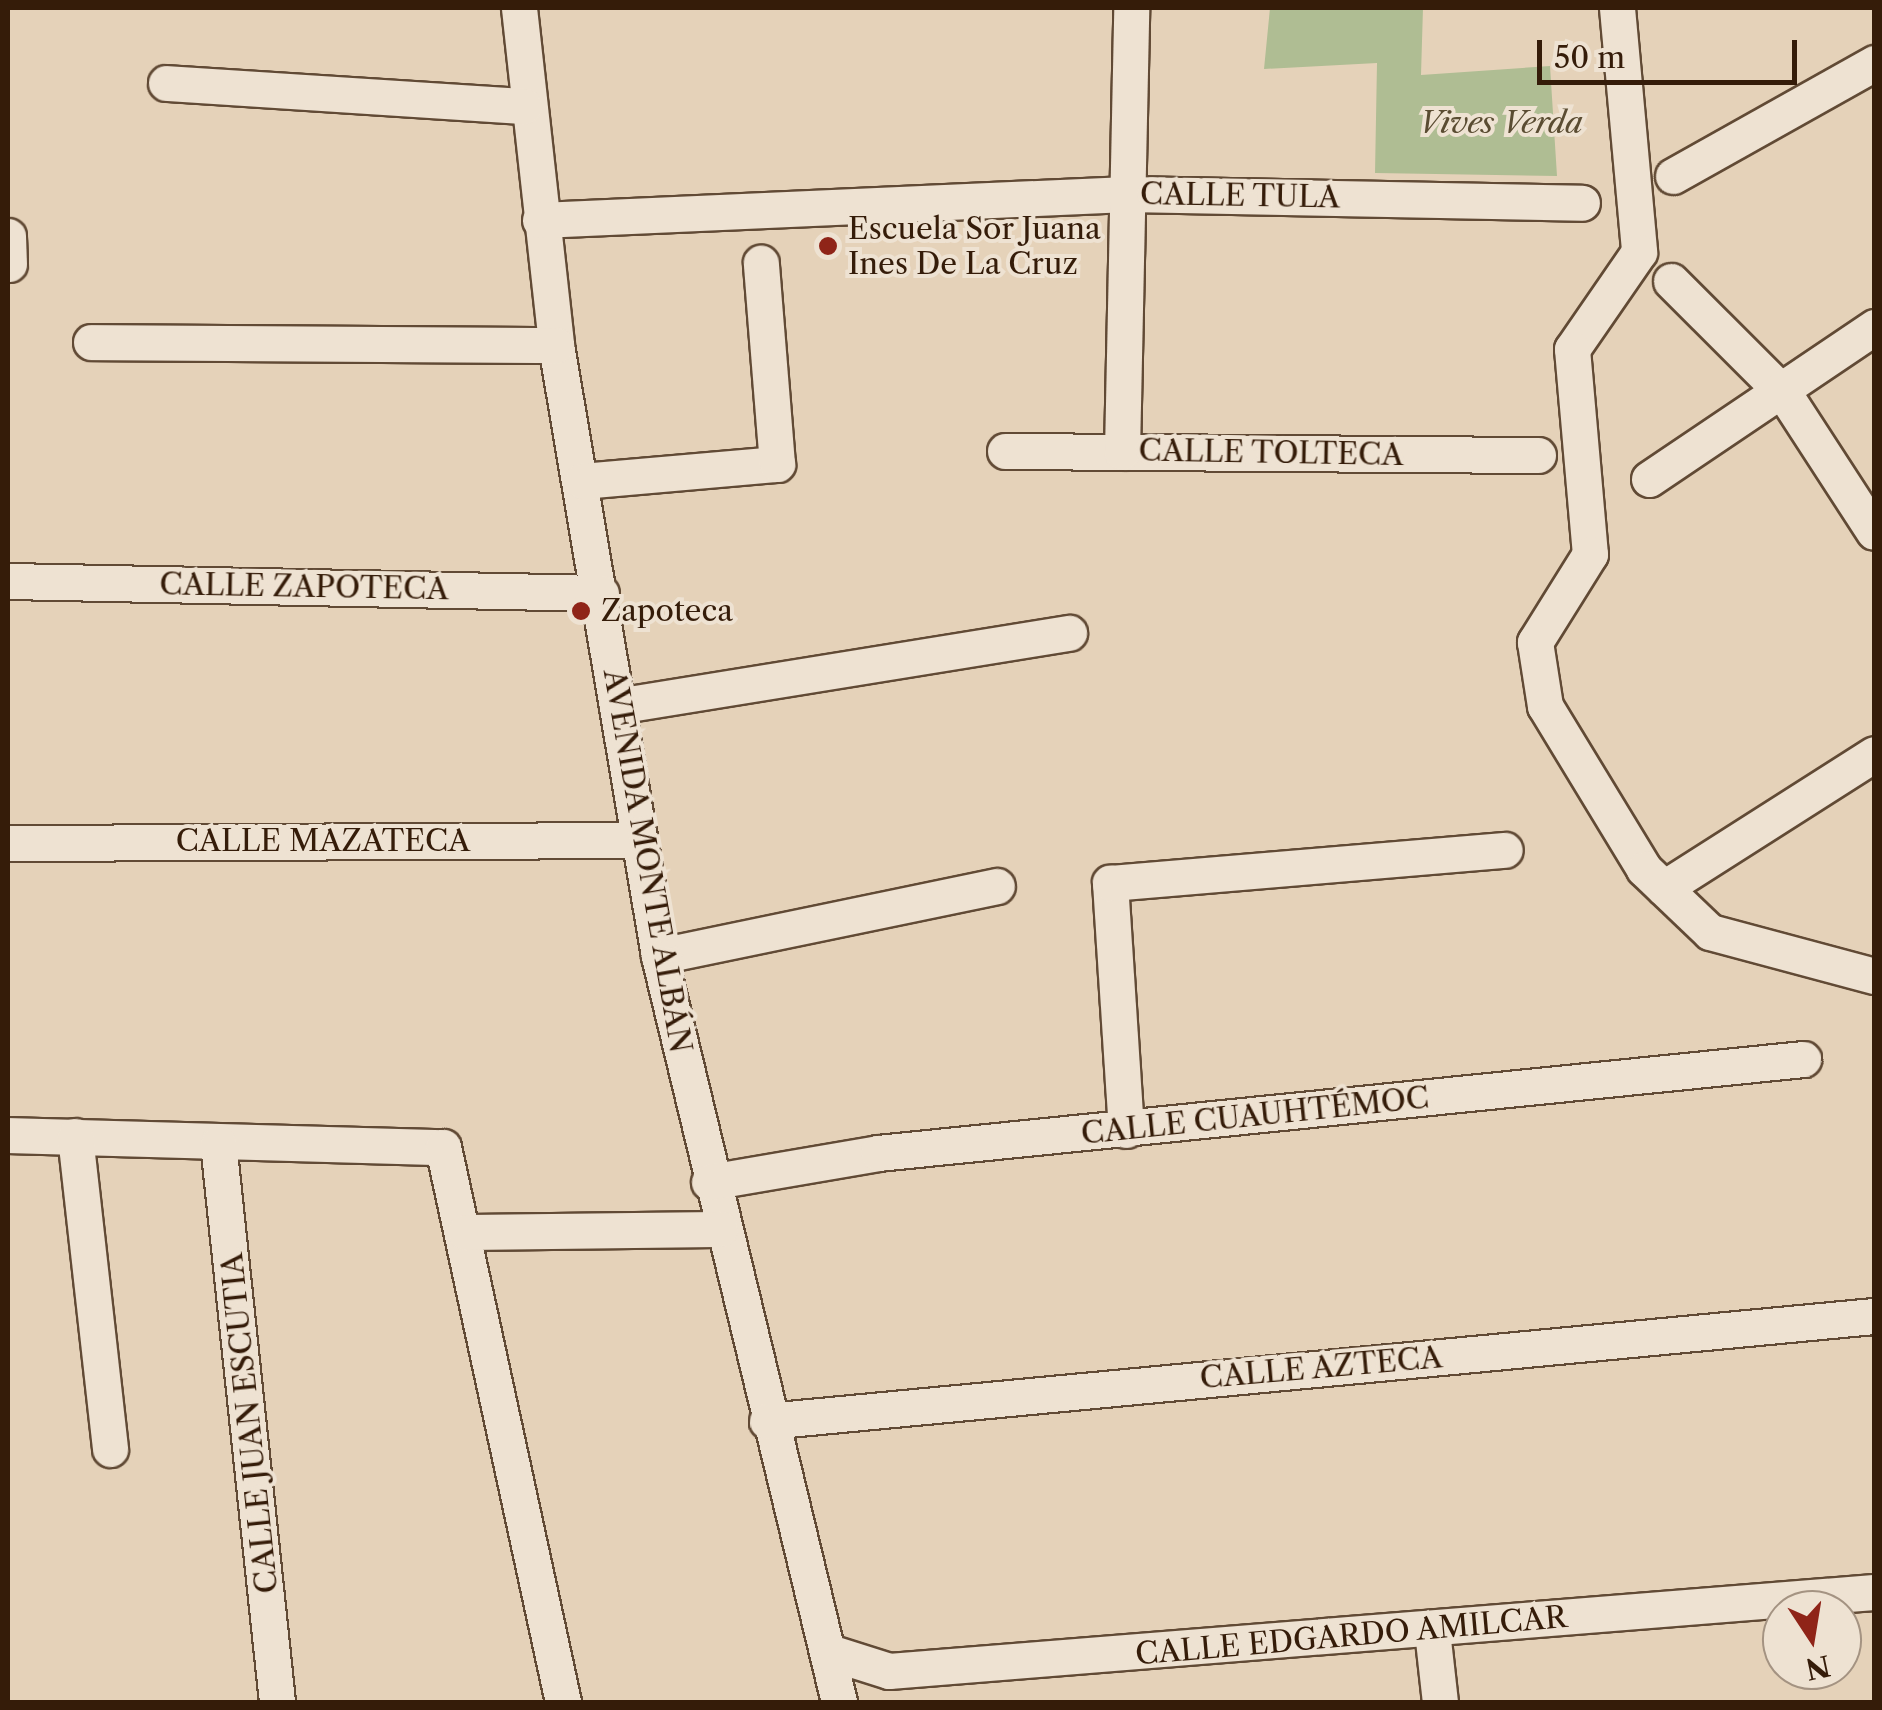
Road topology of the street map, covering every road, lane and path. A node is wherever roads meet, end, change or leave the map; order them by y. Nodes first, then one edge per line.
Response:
1 (519, 8) edge
2 (1131, 8) edge
3 (1617, 8) edge
4 (1874, 63) edge
5 (166, 84) dead end
6 (524, 106) junction
7 (1673, 176) dead end
8 (1127, 194) junction
9 (1582, 203) dead end
10 (540, 220) junction
11 (761, 264) dead end
12 (1671, 282) dead end
13 (1874, 327) edge
14 (90, 342) dead end
15 (556, 345) junction
16 (1785, 395) junction
17 (1004, 451) dead end
18 (1122, 452) junction
19 (1538, 456) dead end
20 (1649, 479) dead end
21 (582, 481) junction
22 (1874, 532) edge
23 (8, 582) edge
24 (601, 594) junction
25 (1069, 633) dead end
26 (617, 706) junction
27 (1874, 754) edge
28 (639, 840) junction
29 (8, 843) edge
30 (1505, 850) dead end
31 (997, 886) dead end
32 (1664, 888) junction
33 (659, 956) junction
34 (1874, 976) edge
35 (1802, 1059) dead end
36 (1126, 1130) junction
37 (8, 1135) edge
38 (74, 1136) junction
39 (218, 1144) junction
40 (708, 1182) junction
41 (720, 1229) junction
42 (464, 1232) junction
43 (1874, 1316) edge
44 (767, 1421) junction
45 (110, 1449) dead end
46 (1874, 1592) edge
47 (1432, 1630) junction
48 (829, 1652) junction
49 (889, 1671) junction
50 (277, 1702) edge
51 (563, 1702) edge
52 (839, 1702) edge
53 (909, 1702) edge
54 (1440, 1702) edge

1 - 6 street, AVENIDA MONTE ALBÁN
2 - 8 street
3 - 32 street
4 - 7 street
5 - 6 street
6 - 10 street, AVENIDA MONTE ALBÁN
8 - 9 street, CALLE TULA
8 - 10 street, CALLE TULA
8 - 18 street
10 - 15 street, AVENIDA MONTE ALBÁN
11 - 21 street
12 - 16 street
13 - 16 street
14 - 15 street
15 - 21 street, AVENIDA MONTE ALBÁN
16 - 20 street
16 - 22 street
17 - 18 street, CALLE TOLTECA
18 - 19 street, CALLE TOLTECA
21 - 24 street, AVENIDA MONTE ALBÁN
23 - 24 street, CALLE ZAPOTECA
24 - 26 street, AVENIDA MONTE ALBÁN
25 - 26 street
26 - 28 street, AVENIDA MONTE ALBÁN
27 - 32 street
28 - 29 street, CALLE MAZATECA
28 - 33 street, AVENIDA MONTE ALBÁN
30 - 36 street
31 - 33 street
32 - 34 street
33 - 40 street, AVENIDA MONTE ALBÁN
35 - 36 street, CALLE CUAUHTÉMOC
36 - 40 street, CALLE CUAUHTÉMOC
37 - 38 street
38 - 39 street
38 - 45 street
39 - 42 street
39 - 50 street, CALLE JUAN ESCUTIA
40 - 41 street, AVENIDA MONTE ALBÁN
41 - 42 street
41 - 44 street, AVENIDA MONTE ALBÁN
42 - 51 street
43 - 44 street, CALLE AZTECA
44 - 48 street, AVENIDA MONTE ALBÁN
46 - 47 street, CALLE EDGARDO AMILCAR
47 - 49 street, CALLE EDGARDO AMILCAR
47 - 54 street
48 - 49 street, CALLE EDGARDO AMILCAR
48 - 52 street, AVENIDA MONTE ALBÁN
49 - 53 street

